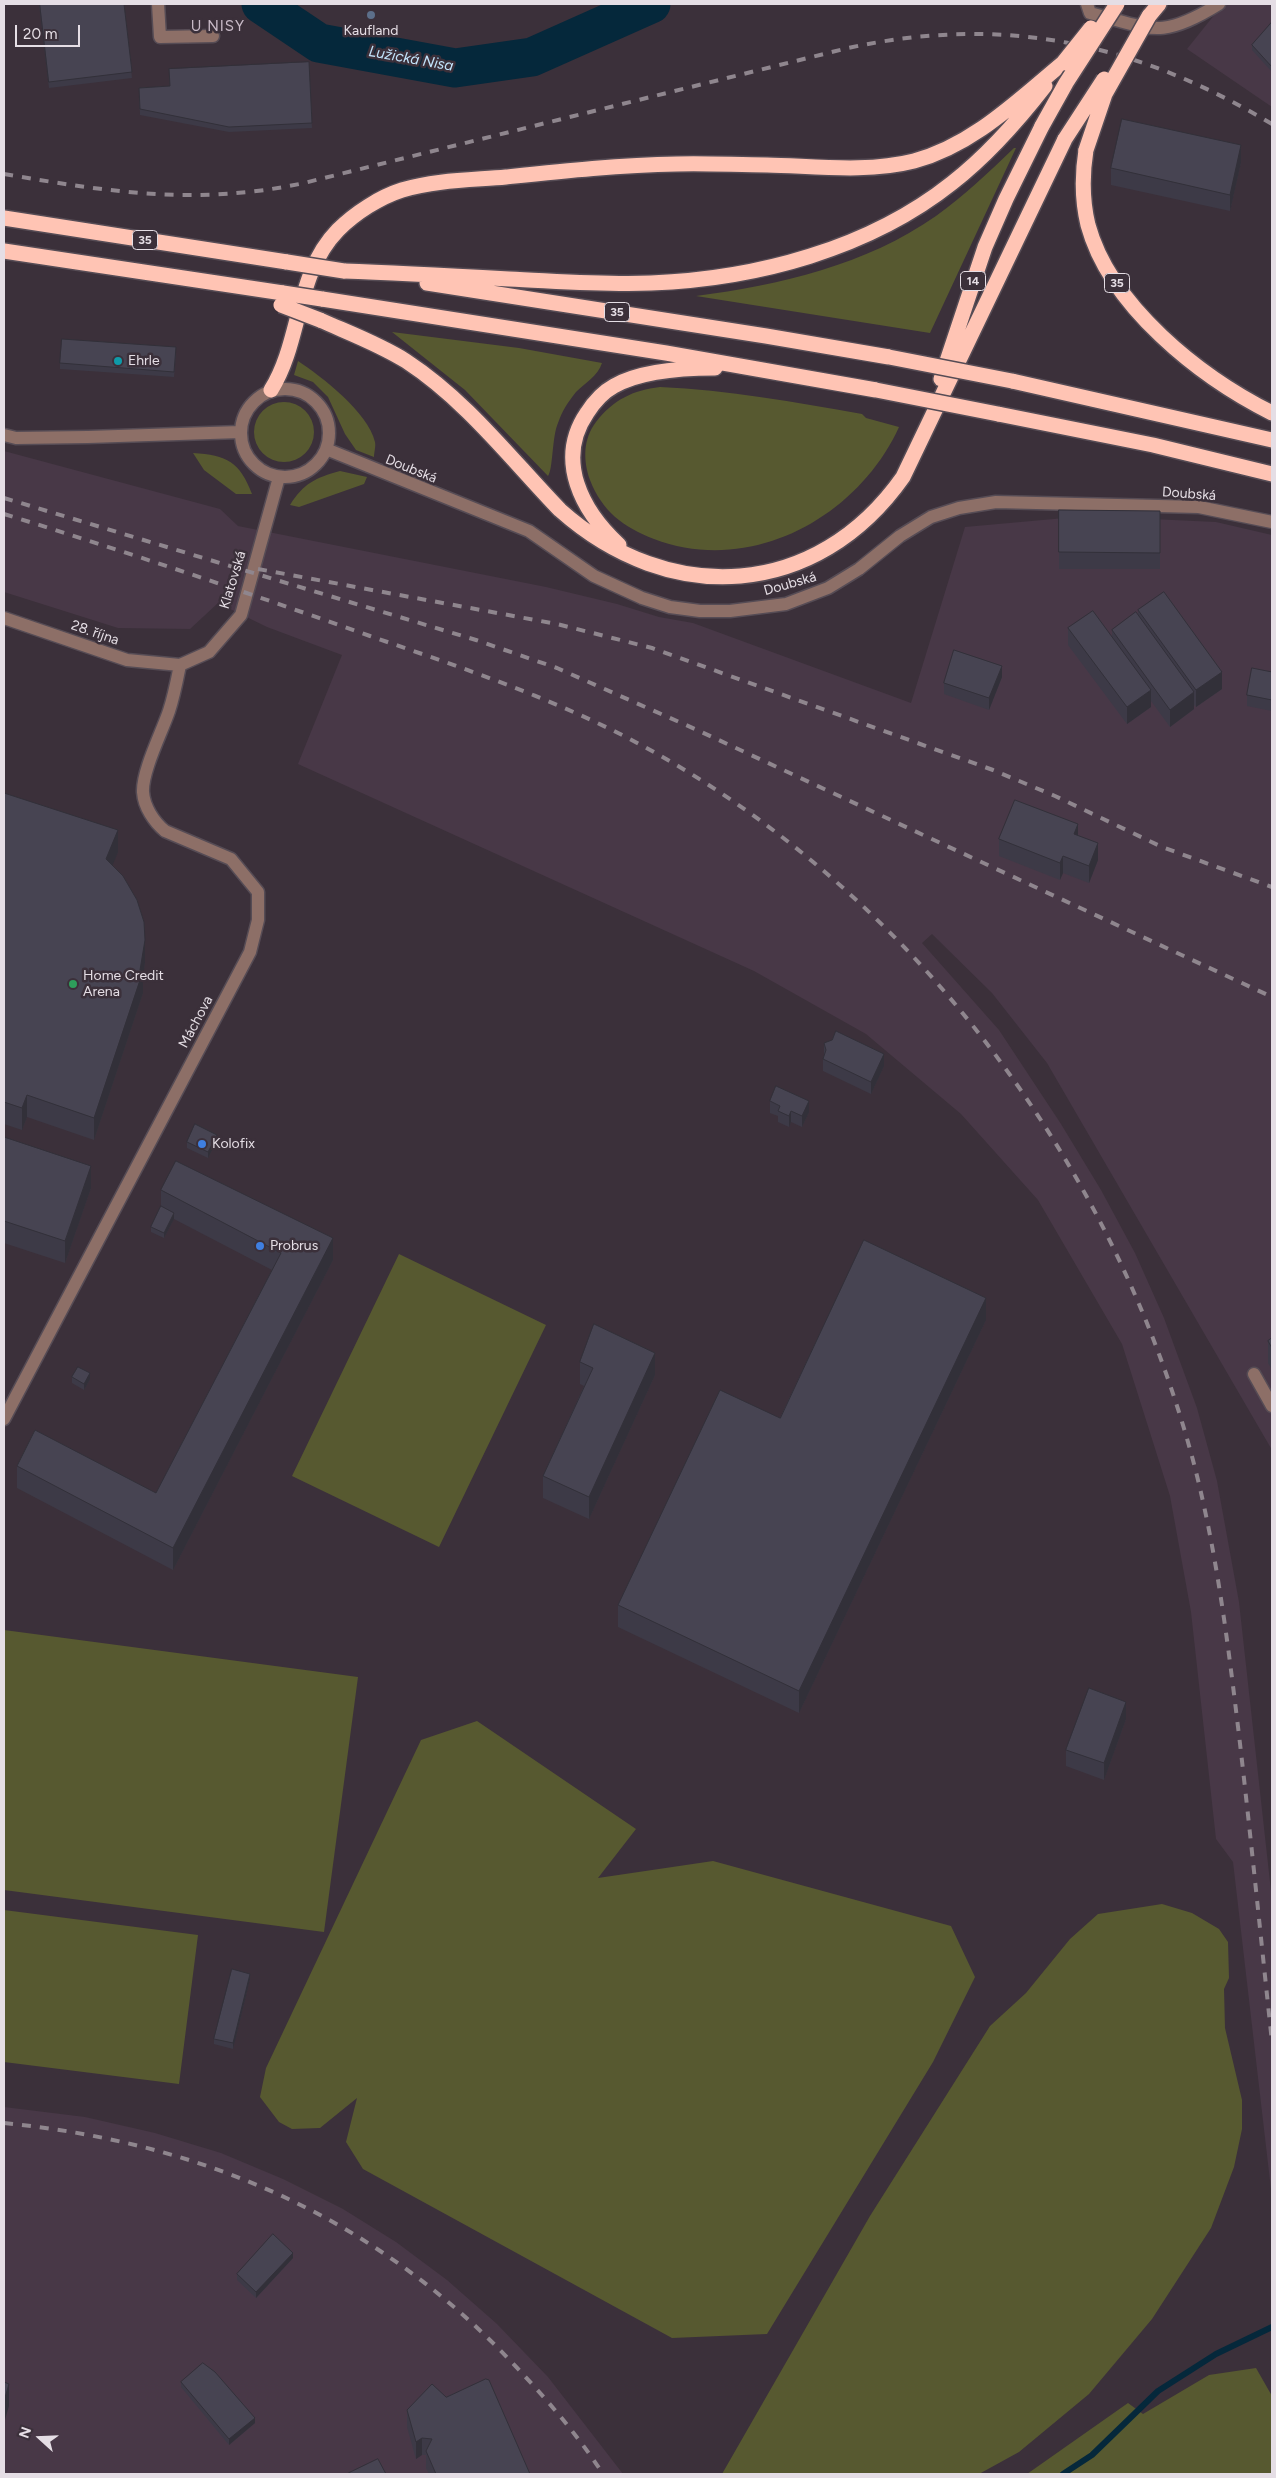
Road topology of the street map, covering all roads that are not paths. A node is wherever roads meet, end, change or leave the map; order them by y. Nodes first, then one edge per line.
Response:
1 (158, 4) edge
2 (1111, 4) edge
3 (1117, 4) edge
4 (1159, 4) edge
5 (1219, 4) edge
6 (1088, 9) edge
7 (1149, 16) junction
8 (213, 36) dead end
9 (1016, 111) junction
10 (4, 218) edge
11 (4, 251) edge
12 (344, 270) junction
13 (282, 299) junction
14 (769, 371) junction
15 (271, 390) junction
16 (1272, 413) edge
17 (240, 432) junction
18 (4, 435) edge
19 (1272, 440) edge
20 (920, 444) junction
21 (326, 449) junction
22 (1272, 474) edge
23 (279, 477) junction
24 (1272, 522) edge
25 (650, 565) junction
26 (4, 618) edge
27 (180, 665) junction
28 (1254, 1374) dead end
29 (1272, 1406) edge
30 (4, 1419) edge

1 - 8 street
2 - 9 highway, bridge
3 - 20 highway, 14, bridge
4 - 7 highway, 14
5 - 6 street
7 - 16 highway, 35, bridge
7 - 20 highway, 14, bridge
9 - 12 highway
9 - 15 highway
10 - 12 highway, 35, bridge
11 - 13 highway, 35
12 - 19 highway, 35, bridge
13 - 14 highway, 35, bridge
13 - 25 highway, bridge
14 - 22 highway, 35, bridge
14 - 25 highway
15 - 17 street
15 - 21 street
17 - 18 street
17 - 23 street
20 - 25 highway
21 - 23 street
21 - 24 street, Doubská
23 - 27 street, Klatovská
26 - 27 street, 28. října
27 - 30 street, Máchova
28 - 29 street

